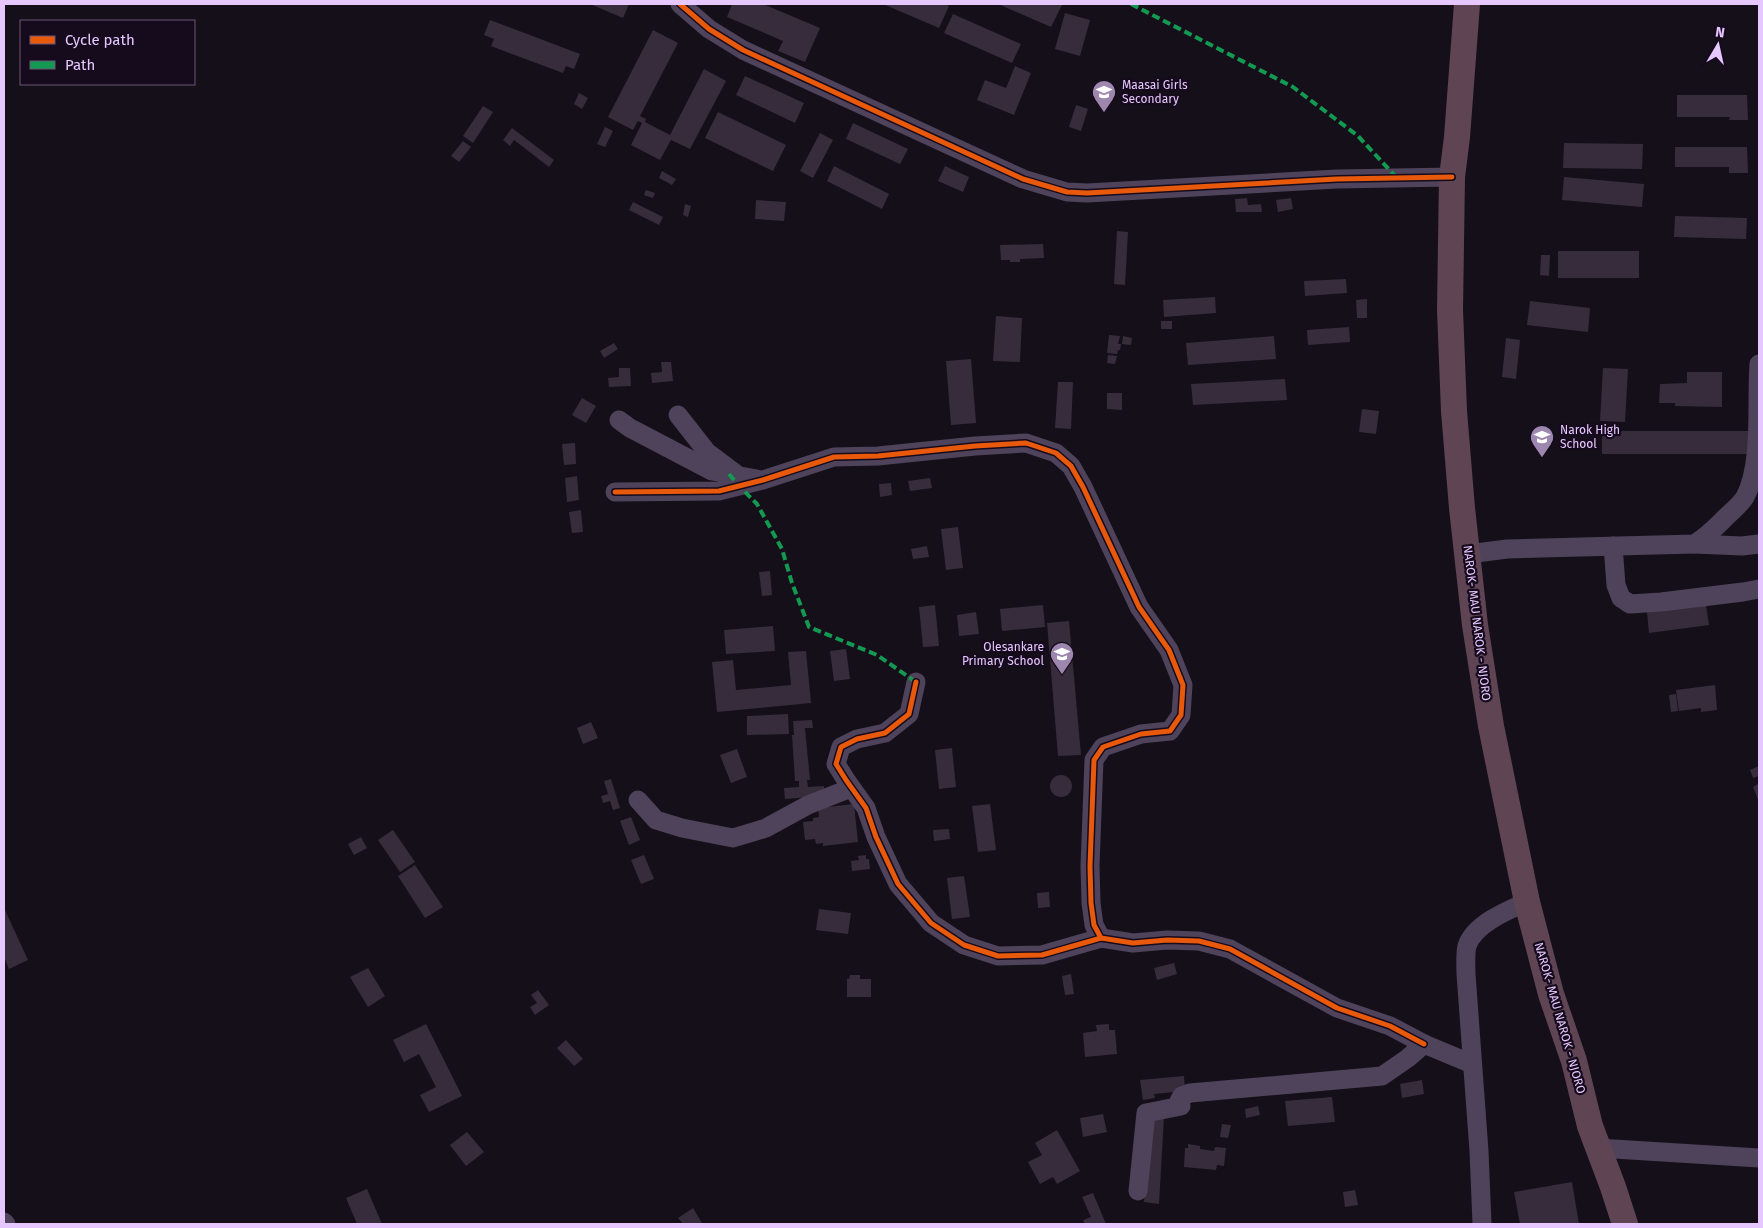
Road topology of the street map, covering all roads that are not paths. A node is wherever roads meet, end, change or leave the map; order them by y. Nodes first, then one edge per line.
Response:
1 (680, 4) edge
2 (1467, 4) edge
3 (1452, 177) junction
4 (1759, 364) edge
5 (678, 416) dead end
6 (619, 420) dead end
7 (738, 475) junction
8 (763, 480) junction
9 (615, 492) dead end
10 (1694, 544) junction
11 (1759, 544) edge
12 (1613, 546) junction
13 (1468, 554) junction
14 (1759, 589) edge
15 (916, 682) dead end
16 (851, 788) junction
17 (638, 800) dead end
18 (1527, 902) junction
19 (1101, 938) junction
20 (1424, 1044) junction
21 (1472, 1064) junction
22 (1598, 1148) junction
23 (1759, 1158) edge
24 (1138, 1190) dead end
25 (1482, 1224) edge
26 (1625, 1224) edge

1 - 3 street
2 - 3 highway, NAROK- MAU NAROK - NJORO
3 - 13 highway, NAROK- MAU NAROK - NJORO
4 - 10 street
5 - 7 street
6 - 7 street
7 - 8 street
8 - 9 street
8 - 19 street
10 - 11 street
10 - 12 street
12 - 13 street
12 - 14 street
13 - 18 highway, NAROK- MAU NAROK - NJORO
15 - 16 street
16 - 17 street
16 - 19 street
18 - 21 street
18 - 22 highway, NAROK- MAU NAROK - NJORO
19 - 20 street
20 - 21 street
20 - 24 street
21 - 25 street
22 - 23 street
22 - 26 highway, NAROK- MAU NAROK - NJORO

